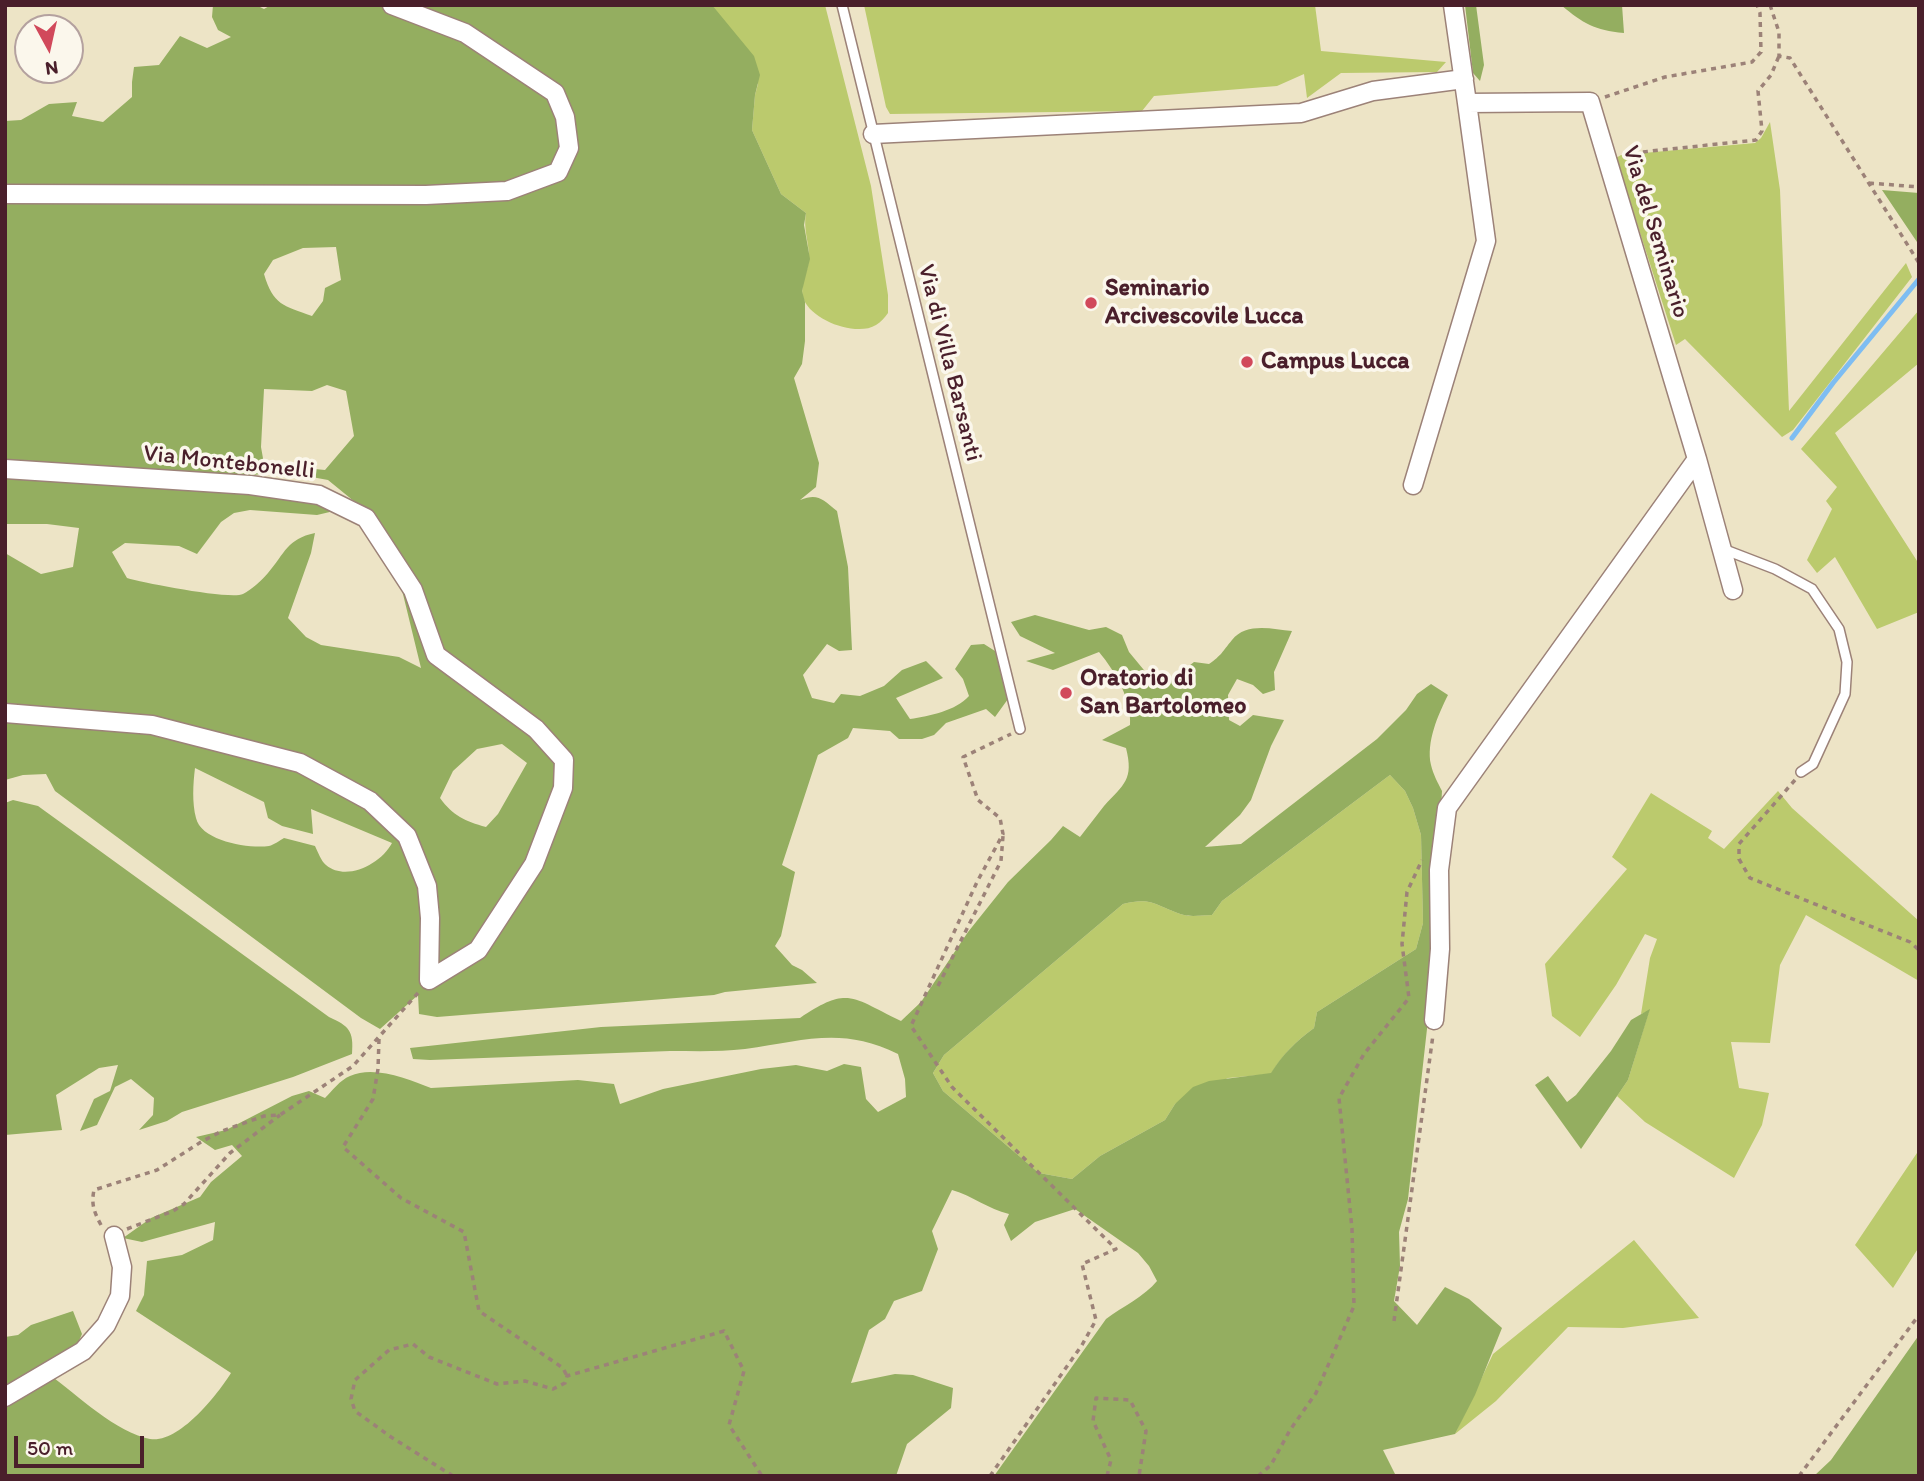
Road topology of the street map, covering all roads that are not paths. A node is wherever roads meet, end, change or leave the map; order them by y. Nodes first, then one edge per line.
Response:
1 (392, 5) edge
2 (842, 5) edge
3 (1453, 5) edge
4 (1464, 79) junction
5 (1467, 103) junction
6 (873, 134) junction
7 (5, 194) edge
8 (1697, 459) junction
9 (5, 469) edge
10 (1413, 485) dead end
11 (1721, 548) junction
12 (1733, 590) dead end
13 (5, 713) edge
14 (1020, 729) road end
15 (1801, 772) road end
16 (1434, 1020) road end
17 (114, 1236) road end
18 (5, 1397) edge

1 - 7 street
2 - 6 lane, Via di Villa Barsanti
3 - 4 street
4 - 5 street
4 - 6 street
5 - 8 street, Via del Seminario
5 - 10 street
6 - 14 lane, Via di Villa Barsanti
8 - 11 street, Via del Seminario
8 - 16 street
9 - 13 street, Via Montebonelli
11 - 12 street, Via del Seminario
11 - 15 lane
17 - 18 street

